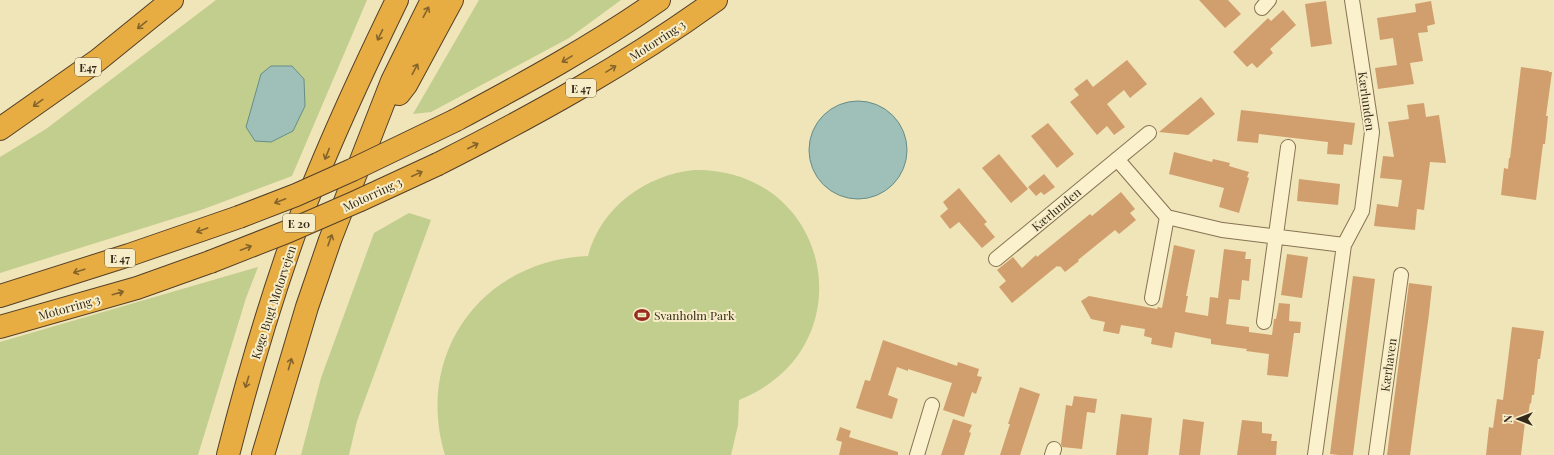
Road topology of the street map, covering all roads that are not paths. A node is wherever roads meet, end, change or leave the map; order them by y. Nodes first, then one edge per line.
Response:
1 (172, 0) edge
2 (397, 0) edge
3 (432, 0) edge
4 (452, 0) edge
5 (659, 0) edge
6 (716, 0) edge
7 (1352, 0) edge
8 (376, 124) junction
9 (0, 129) edge
10 (1149, 133) dead end
11 (1288, 147) dead end
12 (1117, 159) junction
13 (1167, 217) junction
14 (1276, 237) junction
15 (1344, 245) junction
16 (996, 259) dead end
17 (1401, 275) dead end
18 (0, 296) edge
19 (1152, 298) dead end
20 (1264, 322) dead end
21 (0, 327) edge
22 (932, 405) dead end
23 (228, 455) edge
24 (263, 455) edge
25 (917, 455) edge
26 (1314, 455) edge
27 (1376, 455) edge

1 -> 9 highway, E47
2 -> 23 highway, Køge Bugt Motorvejen / E 20
8 -> 3 highway, E 20
8 -> 4 highway
5 -> 18 highway, E 47, bridge
21 -> 6 highway, Motorring 3 / E 47, bridge
7 - 15 street, Kærlunden
24 -> 8 highway, E 20
10 - 12 street, Kærlunden
11 - 14 street
12 - 13 street
12 - 16 street, Kærlunden
13 - 14 street
13 - 19 street
14 - 15 street
14 - 20 street
15 - 26 street, Kærlunden
17 - 27 street, Kærhaven
22 - 25 street

